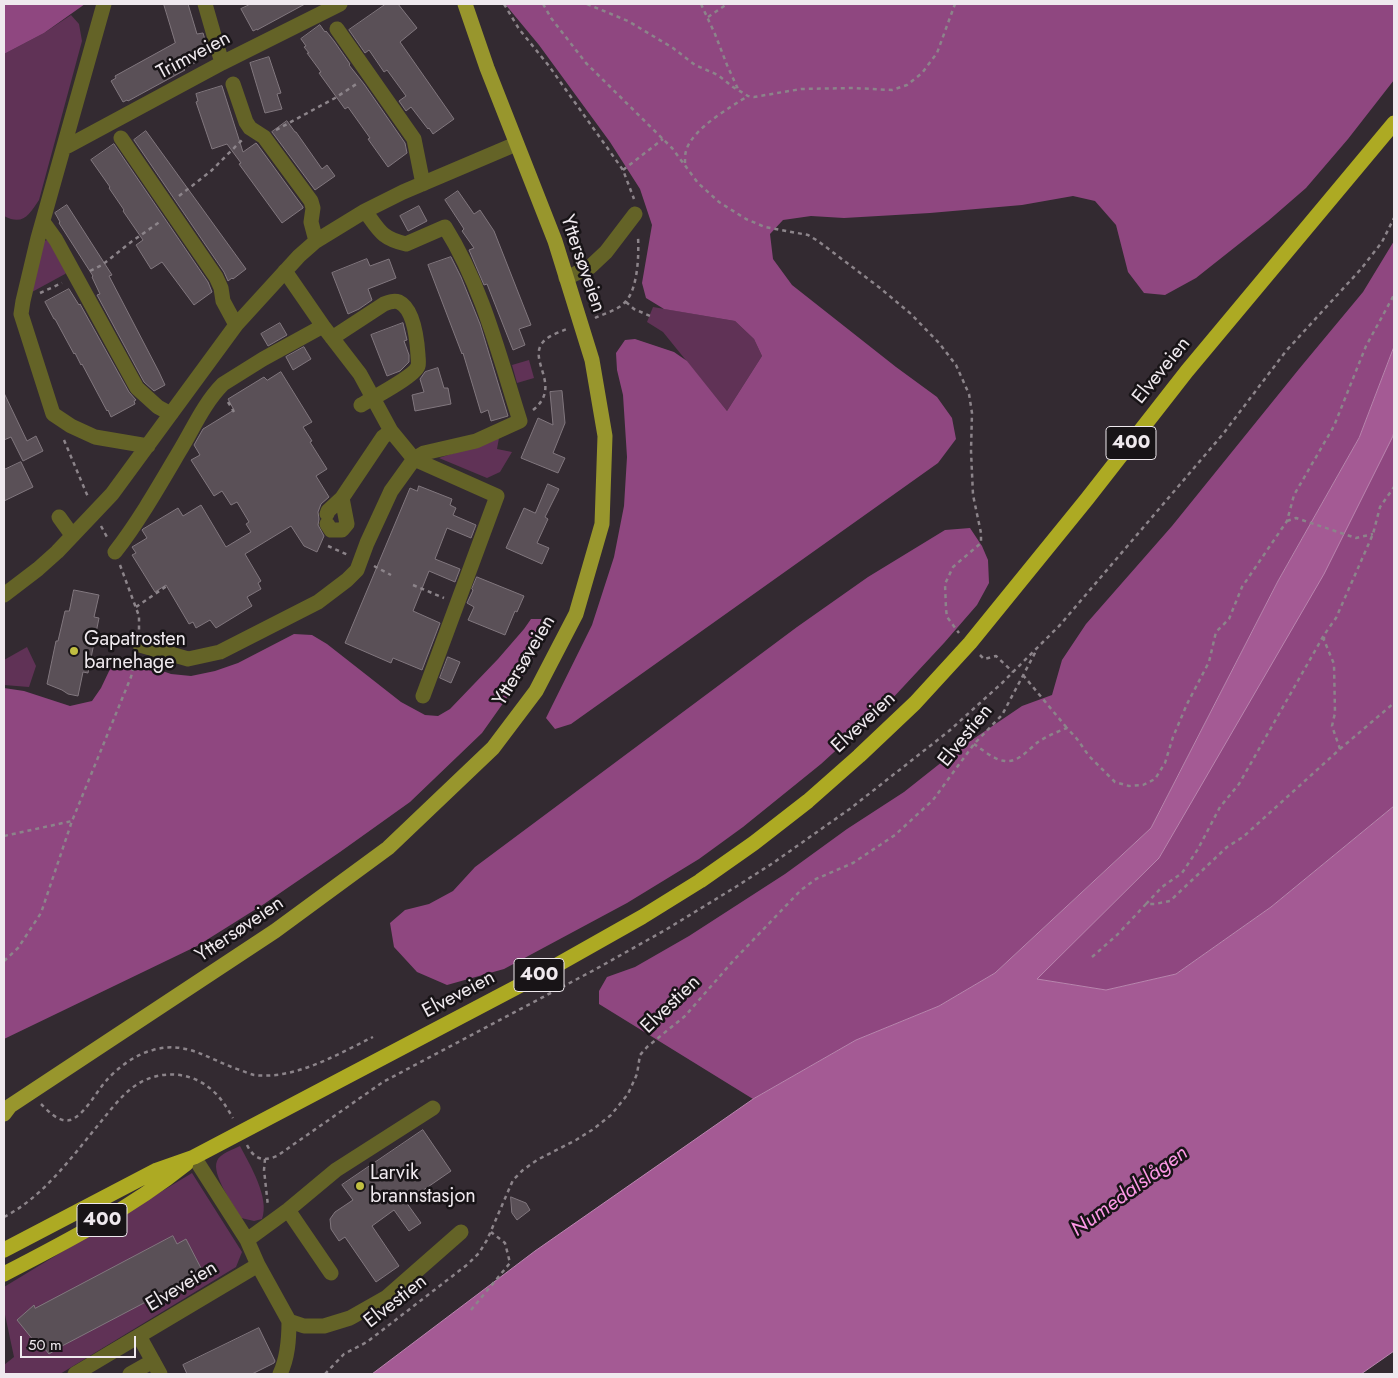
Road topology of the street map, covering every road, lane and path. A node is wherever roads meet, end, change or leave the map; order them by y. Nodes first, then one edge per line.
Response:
1 (104, 4) edge
2 (205, 4) edge
3 (340, 4) edge
4 (464, 4) edge
5 (504, 4) edge
6 (543, 4) edge
7 (587, 4) edge
8 (701, 4) edge
9 (727, 4) edge
10 (955, 4) edge
11 (707, 17) junction
12 (337, 29) dead end
13 (222, 63) junction
14 (369, 75) junction
15 (233, 84) dead end
16 (739, 91) junction
17 (748, 96) junction
18 (1394, 123) edge
19 (250, 128) junction
20 (264, 137) junction
21 (121, 138) dead end
22 (663, 139) junction
23 (516, 144) junction
24 (68, 146) dead end
25 (684, 164) junction
26 (623, 170) junction
27 (422, 184) junction
28 (170, 209) junction
29 (365, 211) junction
30 (636, 214) junction
31 (43, 222) junction
32 (316, 241) junction
33 (285, 271) junction
34 (77, 276) junction
35 (566, 278) junction
36 (1394, 295) edge
37 (23, 301) junction
38 (626, 302) junction
39 (650, 316) dead end
40 (595, 318) dead end
41 (236, 325) junction
42 (568, 328) dead end
43 (327, 332) junction
44 (367, 401) junction
45 (171, 414) junction
46 (520, 421) junction
47 (391, 425) junction
48 (64, 440) dead end
49 (148, 446) junction
50 (414, 459) junction
51 (1394, 487) edge
52 (342, 498) junction
53 (90, 501) dead end
54 (59, 517) dead end
55 (1287, 521) junction
56 (99, 523) dead end
57 (1373, 534) junction
58 (72, 536) junction
59 (321, 543) dead end
60 (115, 552) junction
61 (355, 558) dead end
62 (374, 567) dead end
63 (390, 574) dead end
64 (168, 585) dead end
65 (413, 585) dead end
66 (4, 595) edge
67 (457, 604) junction
68 (136, 607) junction
69 (959, 633) dead end
70 (1324, 635) junction
71 (140, 645) junction
72 (1038, 647) dead end
73 (979, 654) dead end
74 (1013, 672) dead end
75 (1023, 675) junction
76 (423, 696) dead end
77 (1394, 703) edge
78 (1067, 728) junction
79 (974, 744) junction
80 (1340, 749) junction
81 (72, 822) junction
82 (4, 836) edge
83 (1146, 904) junction
84 (1092, 957) dead end
85 (4, 961) edge
86 (373, 1037) dead end
87 (30, 1093) junction
88 (432, 1108) dead end
89 (4, 1114) edge
90 (234, 1119) dead end
91 (194, 1157) junction
92 (265, 1160) dead end
93 (288, 1210) junction
94 (4, 1217) edge
95 (269, 1225) junction
96 (461, 1232) dead end
97 (491, 1232) junction
98 (247, 1240) junction
99 (4, 1250) edge
100 (258, 1265) junction
101 (331, 1273) dead end
102 (4, 1274) edge
103 (471, 1310) dead end
104 (289, 1321) junction
105 (139, 1336) junction
106 (156, 1368) edge
107 (75, 1374) edge
108 (130, 1374) edge
109 (280, 1374) edge
110 (326, 1374) edge

1 - 31 street
2 - 13 street
3 - 13 street, Trimveien
4 - 23 main road, Yttersøveien
5 - 26 path
6 - 22 path
7 - 16 path
8 - 11 path
9 - 11 path
10 - 17 path
11 - 16 path
12 - 14 street
13 - 24 street, Trimveien
14 - 20 path
14 - 27 street
15 - 19 street
16 - 17 path
17 - 25 path
18 - 91 highway, Elveveien / 400
19 - 20 street
19 - 28 path
20 - 32 street
21 - 28 street
22 - 25 path
22 - 26 path
23 - 27 street
23 - 35 main road, Yttersøveien
25 - 69 path
26 - 30 path
27 - 29 street
28 - 34 path
28 - 41 street
29 - 32 street
29 - 46 street
30 - 35 street
30 - 38 path
31 - 34 street
31 - 37 street
32 - 33 street
33 - 41 street
33 - 43 street
34 - 37 path
34 - 45 street
35 - 87 main road, Yttersøveien
36 - 55 path
37 - 49 street
38 - 39 path
38 - 40 path
41 - 45 street
42 - 46 path
43 - 44 street
43 - 44 street
43 - 60 street
44 - 47 street
45 - 49 street
46 - 50 street
47 - 50 street
47 - 52 street
48 - 53 path
49 - 58 street
50 - 67 street
50 - 71 street
51 - 57 path
52 - 52 street
54 - 58 street
55 - 57 path
55 - 78 path
56 - 60 path
57 - 70 path
58 - 66 street
59 - 61 path
60 - 68 path
62 - 63 path
64 - 68 path
65 - 67 path
67 - 76 street
68 - 71 path
70 - 80 path
70 - 83 path
71 - 81 path
72 - 75 path, Elvestien
73 - 74 path
75 - 78 path
75 - 79 path, Elvestien
77 - 80 path
78 - 79 path
79 - 97 path, Elvestien
80 - 83 path
81 - 82 path
81 - 85 path
83 - 84 path
86 - 87 path
87 - 89 main road, Yttersøveien
88 - 93 street
90 - 94 path
91 - 98 street
91 - 99 highway, Elveveien / 400
91 - 102 highway, Elveveien / 400
92 - 95 path
93 - 95 street
93 - 101 street
95 - 98 street
96 - 104 street
97 - 103 path
97 - 110 path, Elvestien
98 - 100 street
100 - 104 street
100 - 105 street, Elveveien
104 - 109 street
105 - 106 street
105 - 107 street, Elveveien
106 - 108 street

